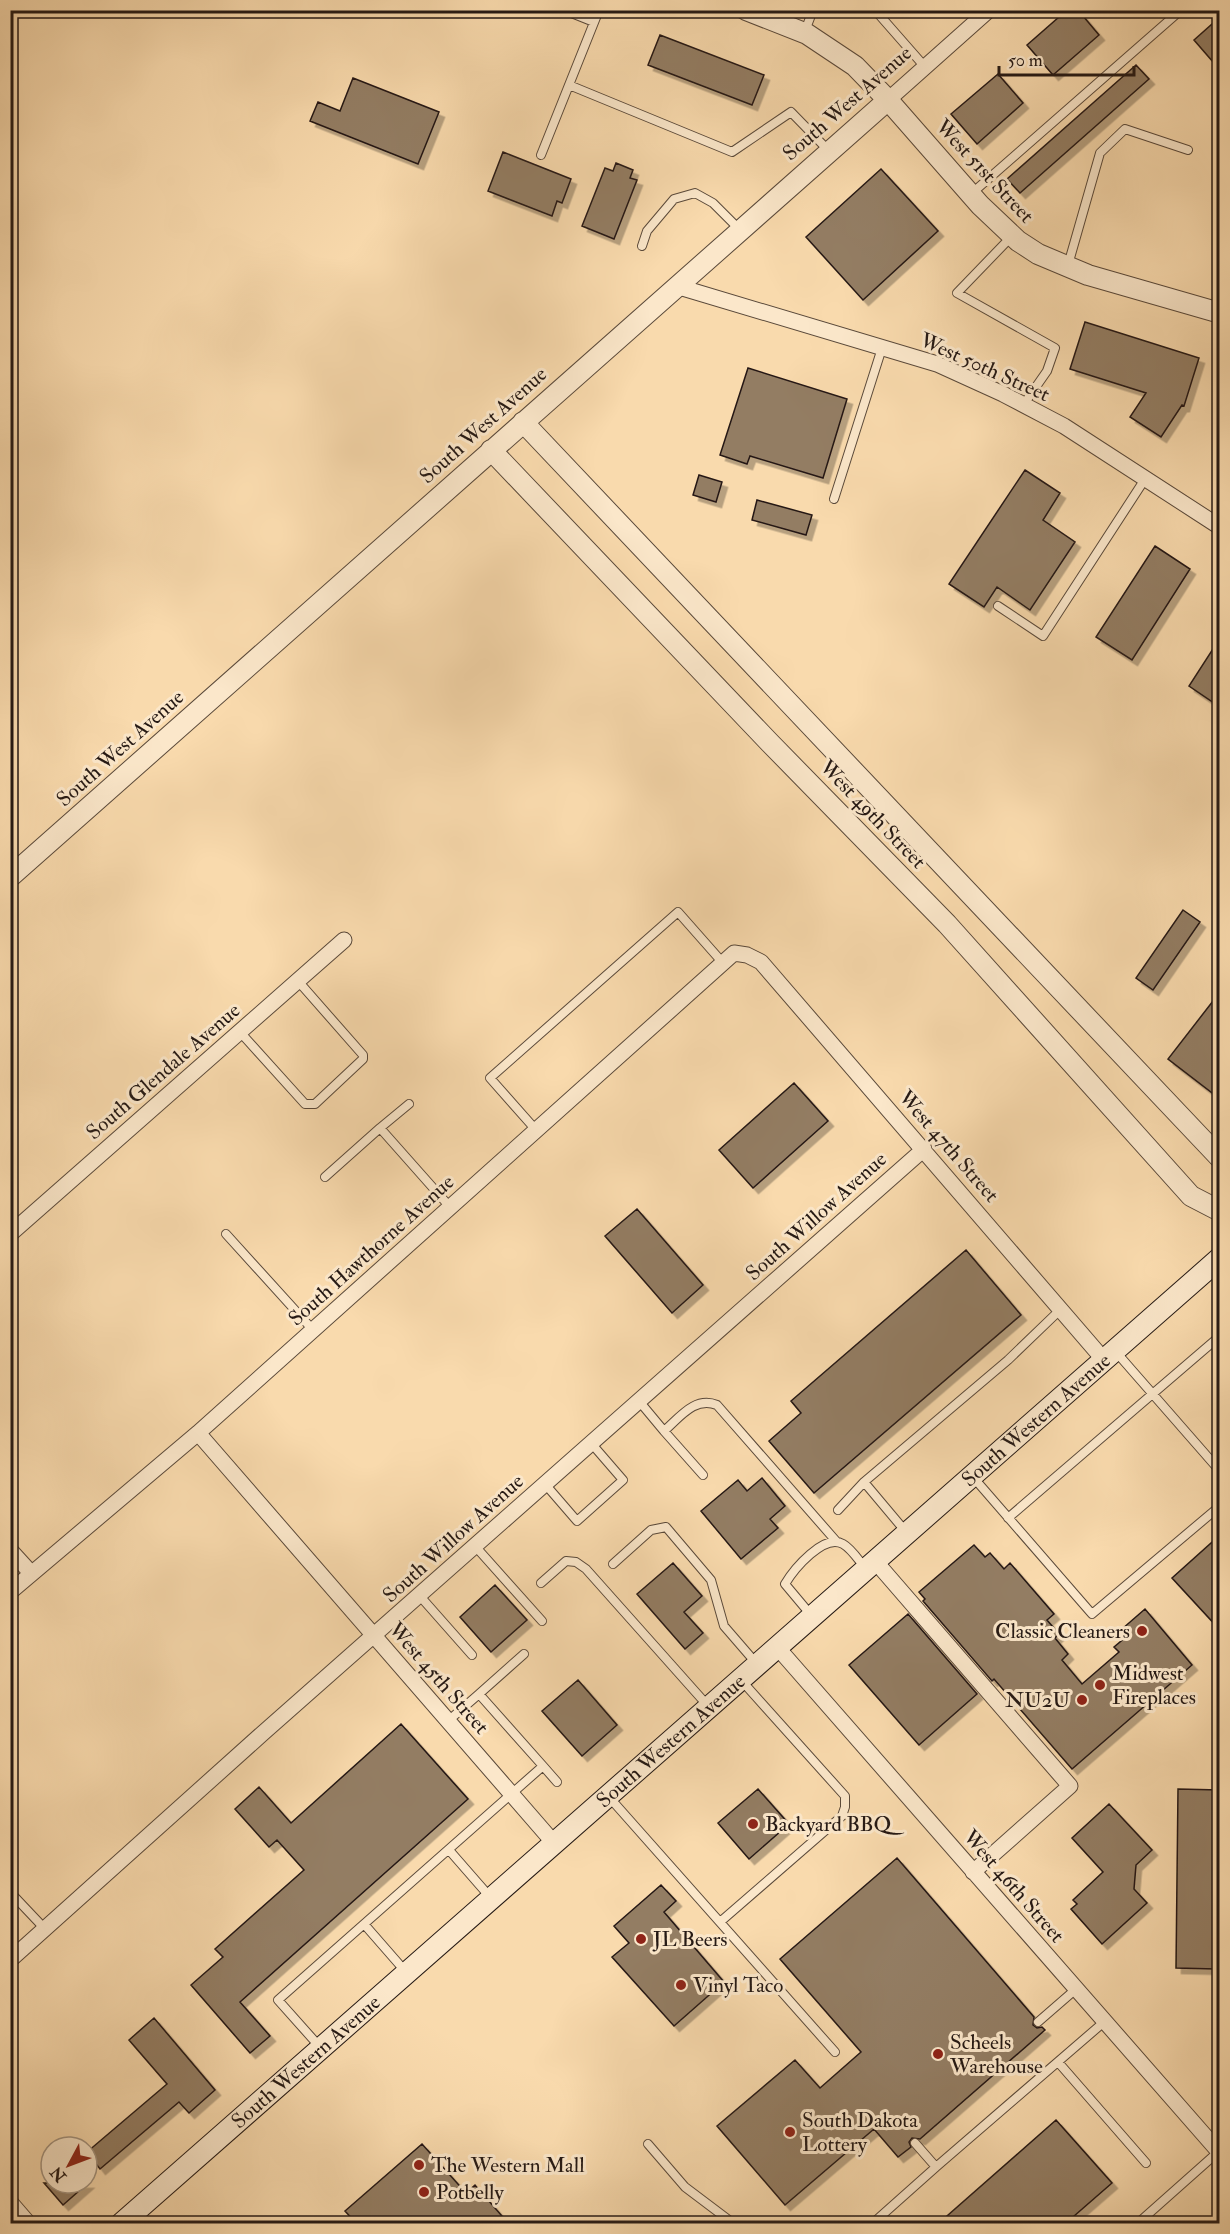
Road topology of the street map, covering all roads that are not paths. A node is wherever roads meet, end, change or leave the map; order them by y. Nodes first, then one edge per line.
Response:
1 (564, 10) edge
2 (598, 10) edge
3 (746, 10) edge
4 (813, 10) edge
5 (875, 10) edge
6 (989, 10) edge
7 (1181, 10) edge
8 (594, 22) junction
9 (804, 33) junction
10 (925, 67) junction
11 (569, 86) junction
12 (888, 100) junction
13 (1188, 150) dead end
14 (829, 151) junction
15 (542, 155) dead end
16 (970, 195) junction
17 (740, 230) junction
18 (1012, 236) junction
19 (642, 246) dead end
20 (1067, 267) junction
21 (676, 286) junction
22 (1220, 313) edge
23 (882, 348) junction
24 (1024, 404) junction
25 (523, 422) junction
26 (491, 450) junction
27 (1145, 478) junction
28 (834, 499) dead end
29 (1220, 527) edge
30 (998, 606) dead end
31 (10, 877) edge
32 (1220, 896) edge
33 (1220, 910) edge
34 (344, 940) dead end
35 (761, 962) joint
36 (723, 963) junction
37 (298, 981) junction
38 (240, 1032) junction
39 (409, 1104) dead end
40 (380, 1128) junction
41 (536, 1130) junction
42 (924, 1149) junction
43 (1220, 1158) edge
44 (325, 1177) dead end
45 (450, 1207) junction
46 (1220, 1211) edge
47 (10, 1234) edge
48 (226, 1234) dead end
49 (1220, 1258) edge
50 (1061, 1309) junction
51 (313, 1330) junction
52 (1220, 1336) edge
53 (1109, 1355) junction
54 (1153, 1395) junction
55 (639, 1401) junction
56 (664, 1431) junction
57 (198, 1433) junction
58 (591, 1443) junction
59 (1220, 1471) edge
60 (703, 1475) dead end
61 (972, 1476) junction
62 (864, 1482) junction
63 (545, 1484) junction
64 (1220, 1506) edge
65 (838, 1510) dead end
66 (1008, 1518) junction
67 (907, 1533) junction
68 (836, 1541) junction
69 (475, 1546) junction
70 (10, 1550) edge
71 (613, 1564) dead end
72 (870, 1565) junction
73 (31, 1573) junction
74 (541, 1583) dead end
75 (10, 1592) edge
76 (419, 1595) junction
77 (812, 1616) junction
78 (542, 1621) dead end
79 (374, 1636) junction
80 (777, 1647) junction
81 (524, 1654) dead end
82 (472, 1655) dead end
83 (757, 1664) junction
84 (741, 1679) junction
85 (479, 1694) junction
86 (709, 1708) junction
87 (448, 1721) junction
88 (543, 1766) junction
89 (557, 1782) dead end
90 (512, 1794) junction
91 (609, 1796) junction
92 (554, 1843) junction
93 (449, 1850) junction
94 (973, 1872) junction
95 (10, 1892) edge
96 (491, 1898) junction
97 (720, 1922) junction
98 (364, 1924) junction
99 (45, 1929) junction
100 (10, 1960) edge
101 (406, 1973) junction
102 (1076, 1989) junction
103 (1038, 2022) dead end
104 (1104, 2022) junction
105 (321, 2048) junction
106 (835, 2052) dead end
107 (1058, 2062) junction
108 (915, 2143) dead end
109 (648, 2144) dead end
110 (1219, 2152) edge
111 (1146, 2163) dead end
112 (936, 2167) junction
113 (10, 2202) edge
114 (29, 2223) edge
115 (122, 2223) edge
116 (734, 2223) edge
117 (872, 2223) edge
118 (1137, 2223) edge

1 - 8 lane
2 - 8 lane
3 - 9 street, West 51st Street
4 - 9 lane
5 - 10 lane
6 - 10 street, South West Avenue
7 - 16 lane
8 - 11 lane
9 - 12 street, West 51st Street
10 - 12 street, South West Avenue
11 - 14 lane
11 - 15 lane
12 - 14 street, South West Avenue
12 - 16 street, West 51st Street
13 - 20 lane
14 - 17 street, South West Avenue
16 - 18 street, West 51st Street
17 - 19 lane
17 - 21 street, South West Avenue
18 - 20 street, West 51st Street
18 - 24 lane
20 - 22 street, West 51st Street
21 - 23 street, West 50th Street
21 - 25 street, South West Avenue
23 - 24 street, West 50th Street
23 - 28 lane
24 - 27 street, West 50th Street
25 - 26 street, South West Avenue
25 - 43 street, West 49th Street
26 - 31 street, South West Avenue
26 - 46 street, West 49th Street
27 - 29 street, West 50th Street
27 - 30 lane
32 - 33 lane
34 - 37 street, South Glendale Avenue
35 - 36 street, South Hawthorne Avenue
35 - 42 street, West 47th Street
36 - 41 street, South Hawthorne Avenue
36 - 41 lane
37 - 38 street, South Glendale Avenue
37 - 38 lane
38 - 47 street, South Glendale Avenue
39 - 40 lane
40 - 44 lane
40 - 45 lane
41 - 45 street, South Hawthorne Avenue
42 - 50 street, West 47th Street
42 - 55 street, South Willow Avenue
45 - 51 street, South Hawthorne Avenue
48 - 51 lane
49 - 53 main road, South Western Avenue
50 - 53 street, West 47th Street
50 - 62 lane
51 - 57 street, South Hawthorne Avenue
52 - 54 lane
53 - 54 lane
53 - 61 main road, South Western Avenue
54 - 59 lane
54 - 66 lane
55 - 56 lane
55 - 58 street, South Willow Avenue
56 - 60 lane
56 - 68 lane
57 - 73 street, South Hawthorne Avenue
57 - 79 street, West 45th Street
58 - 63 street, South Willow Avenue
58 - 63 lane
61 - 66 lane
61 - 67 main road, South Western Avenue
62 - 65 lane
62 - 67 lane
63 - 69 street, South Willow Avenue
64 - 66 lane
67 - 72 main road, South Western Avenue
68 - 72 lane
68 - 77 lane
69 - 76 street, South Willow Avenue
69 - 78 lane
70 - 73 street
71 - 83 lane
72 - 77 main road, South Western Avenue
72 - 94 street
73 - 75 street, South Hawthorne Avenue
74 - 86 lane
76 - 79 street, South Willow Avenue
76 - 82 lane
77 - 80 main road, South Western Avenue
79 - 87 street, West 45th Street
79 - 99 street, South Willow Avenue
80 - 83 main road, South Western Avenue
80 - 94 street, West 46th Street
81 - 85 lane
83 - 84 main road, South Western Avenue
84 - 86 main road, South Western Avenue
84 - 97 lane
85 - 87 lane
85 - 88 lane
86 - 91 main road, South Western Avenue
87 - 90 street, West 45th Street
88 - 89 lane
88 - 90 lane
90 - 92 street, West 45th Street
90 - 93 lane
91 - 92 main road, South Western Avenue
91 - 97 lane
92 - 96 main road, South Western Avenue
93 - 96 lane
93 - 98 lane
94 - 102 street, West 46th Street
95 - 99 lane
96 - 101 main road, South Western Avenue
97 - 106 lane
98 - 101 lane
98 - 105 lane
99 - 100 street, South Willow Avenue
101 - 105 main road, South Western Avenue
102 - 103 lane
102 - 104 street, West 46th Street
104 - 107 lane
104 - 110 street, West 46th Street
105 - 115 main road, South Western Avenue
107 - 111 lane
107 - 112 lane
108 - 112 lane
109 - 116 lane
110 - 118 lane
112 - 117 lane
113 - 114 street

